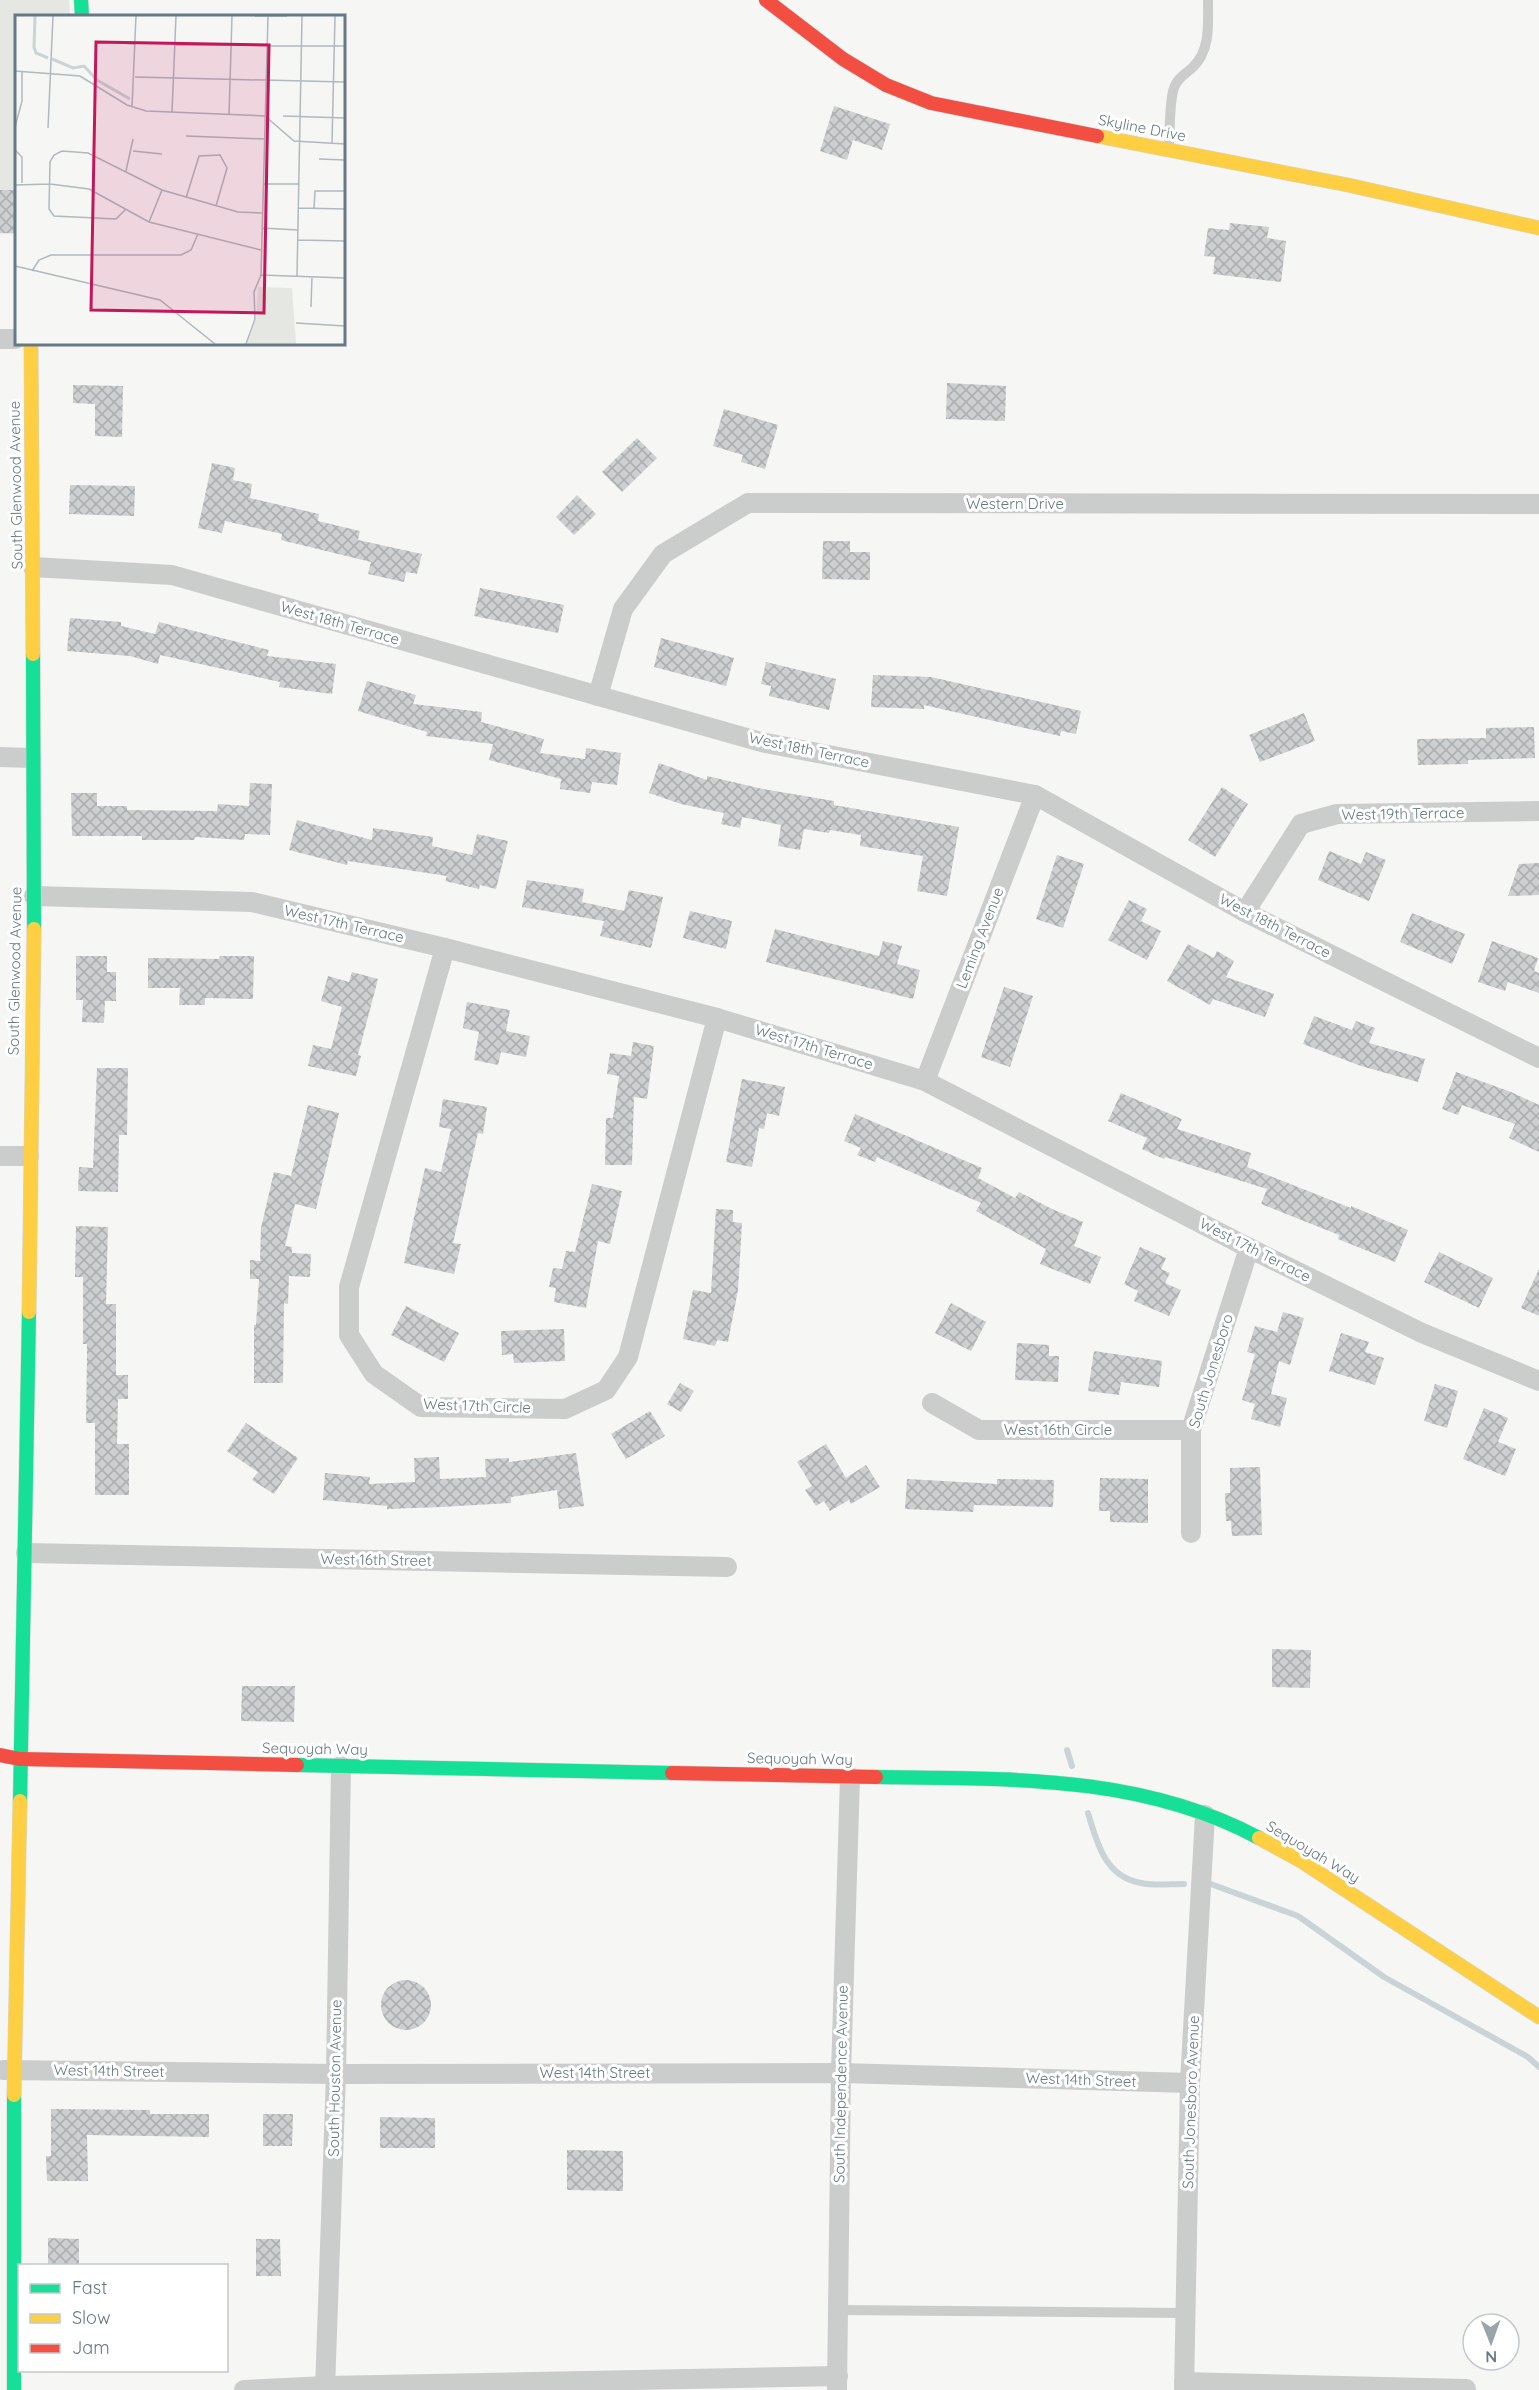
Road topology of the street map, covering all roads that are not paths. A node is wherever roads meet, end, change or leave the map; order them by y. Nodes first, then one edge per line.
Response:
1 (81, 0) edge
2 (766, 0) edge
3 (1208, 0) edge
4 (82, 15) edge
5 (1169, 149) junction
6 (1539, 228) edge
7 (31, 345) edge
8 (1539, 504) edge
9 (33, 567) junction
10 (597, 696) junction
11 (0, 757) edge
12 (31, 758) junction
13 (1035, 795) junction
14 (1539, 812) edge
15 (33, 896) junction
16 (1245, 912) junction
17 (445, 948) junction
18 (717, 1018) junction
19 (1539, 1058) edge
20 (925, 1081) junction
21 (0, 1156) edge
22 (29, 1156) junction
23 (1249, 1248) junction
24 (1539, 1381) edge
25 (932, 1403) dead end
26 (1191, 1430) junction
27 (1191, 1533) dead end
28 (26, 1553) junction
29 (727, 1568) dead end
30 (0, 1755) edge
31 (20, 1759) junction
32 (341, 1766) junction
33 (850, 1777) junction
34 (1205, 1815) junction
35 (1539, 2018) edge
36 (7, 2070) edge
37 (841, 2073) junction
38 (336, 2074) junction
39 (1190, 2083) junction
40 (838, 2310) junction
41 (1185, 2313) junction
42 (837, 2383) edge
43 (1184, 2386) edge
44 (9, 2388) edge
45 (325, 2388) edge
46 (1466, 2389) edge
47 (244, 2390) edge

1 - 4 street
2 - 5 street, Skyline Drive
3 - 5 lane
5 - 6 street, Skyline Drive
7 - 9 street, South Glenwood Avenue
8 - 10 street, Western Drive
9 - 10 street, West 18th Terrace
9 - 12 street, South Glenwood Avenue
10 - 13 street, West 18th Terrace
11 - 12 street
12 - 15 street, South Glenwood Avenue
13 - 16 street, West 18th Terrace
13 - 20 street, Leming Avenue
14 - 16 street, West 19th Terrace
15 - 17 street, West 17th Terrace
15 - 22 street, South Glenwood Avenue
16 - 19 street, West 18th Terrace
17 - 18 street, West 17th Terrace
17 - 18 street, West 17th Circle
18 - 20 street, West 17th Terrace
20 - 23 street, West 17th Terrace
21 - 22 street
22 - 28 street, South Glenwood Avenue
23 - 24 street, West 17th Terrace
23 - 26 street, South Jonesboro
25 - 26 street, West 16th Circle
26 - 27 street, South Jonesboro
28 - 29 street, West 16th Street
28 - 31 street, South Glenwood Avenue
30 - 31 street, Sequoyah Way
31 - 32 street, Sequoyah Way
31 - 36 street, South Glenwood Avenue
32 - 33 street, Sequoyah Way
32 - 38 street, South Houston Avenue
33 - 34 street, Sequoyah Way
33 - 37 street, South Independence Avenue
34 - 35 street, Sequoyah Way
34 - 39 street, South Jonesboro Avenue
36 - 38 street, West 14th Street
36 - 44 street, South Glenwood Avenue
37 - 38 street, West 14th Street
37 - 39 street, West 14th Street
37 - 40 street, South Independence Avenue
38 - 45 street, South Houston Avenue
39 - 41 street, South Jonesboro Avenue
40 - 41 lane
40 - 42 street, South Independence Avenue
41 - 43 street, South Jonesboro Avenue
42 - 45 street
43 - 46 street
45 - 47 street

